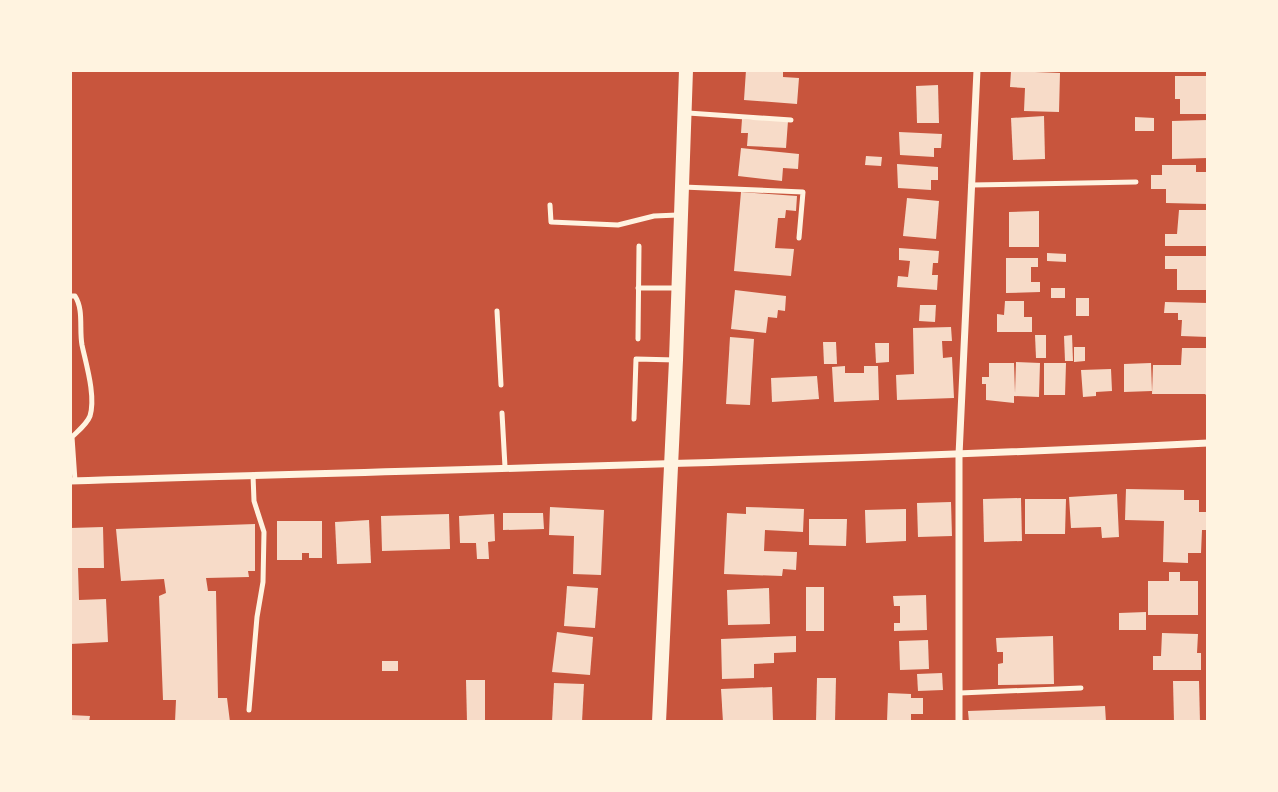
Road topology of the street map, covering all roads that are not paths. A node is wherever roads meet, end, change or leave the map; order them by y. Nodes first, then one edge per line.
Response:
1 (686, 70) edge
2 (977, 70) edge
3 (684, 113) junction
4 (791, 120) dead end
5 (1136, 182) dead end
6 (971, 185) junction
7 (683, 187) junction
8 (550, 205) dead end
9 (681, 215) junction
10 (799, 238) dead end
11 (639, 246) dead end
12 (638, 288) junction
13 (678, 288) junction
14 (70, 296) edge
15 (497, 311) dead end
16 (638, 339) dead end
17 (676, 360) junction
18 (501, 385) dead end
19 (502, 413) dead end
20 (634, 419) dead end
21 (1208, 443) edge
22 (959, 456) junction
23 (671, 462) junction
24 (505, 467) junction
25 (253, 475) junction
26 (73, 481) edge
27 (1081, 688) dead end
28 (960, 693) junction
29 (249, 710) dead end
30 (659, 722) edge
31 (959, 722) edge

1 - 3 main road
2 - 6 street
3 - 4 lane
3 - 7 main road
5 - 6 lane
6 - 22 street
7 - 9 main road
7 - 10 lane
8 - 9 lane
9 - 13 main road
11 - 12 lane
12 - 13 lane
12 - 16 lane
13 - 17 main road
14 - 26 lane
15 - 18 lane
17 - 20 lane
17 - 23 main road
19 - 24 lane
21 - 22 street
22 - 23 street
22 - 28 street
23 - 24 street
23 - 30 main road
24 - 25 street
25 - 26 street
25 - 29 lane
27 - 28 lane
28 - 31 street

